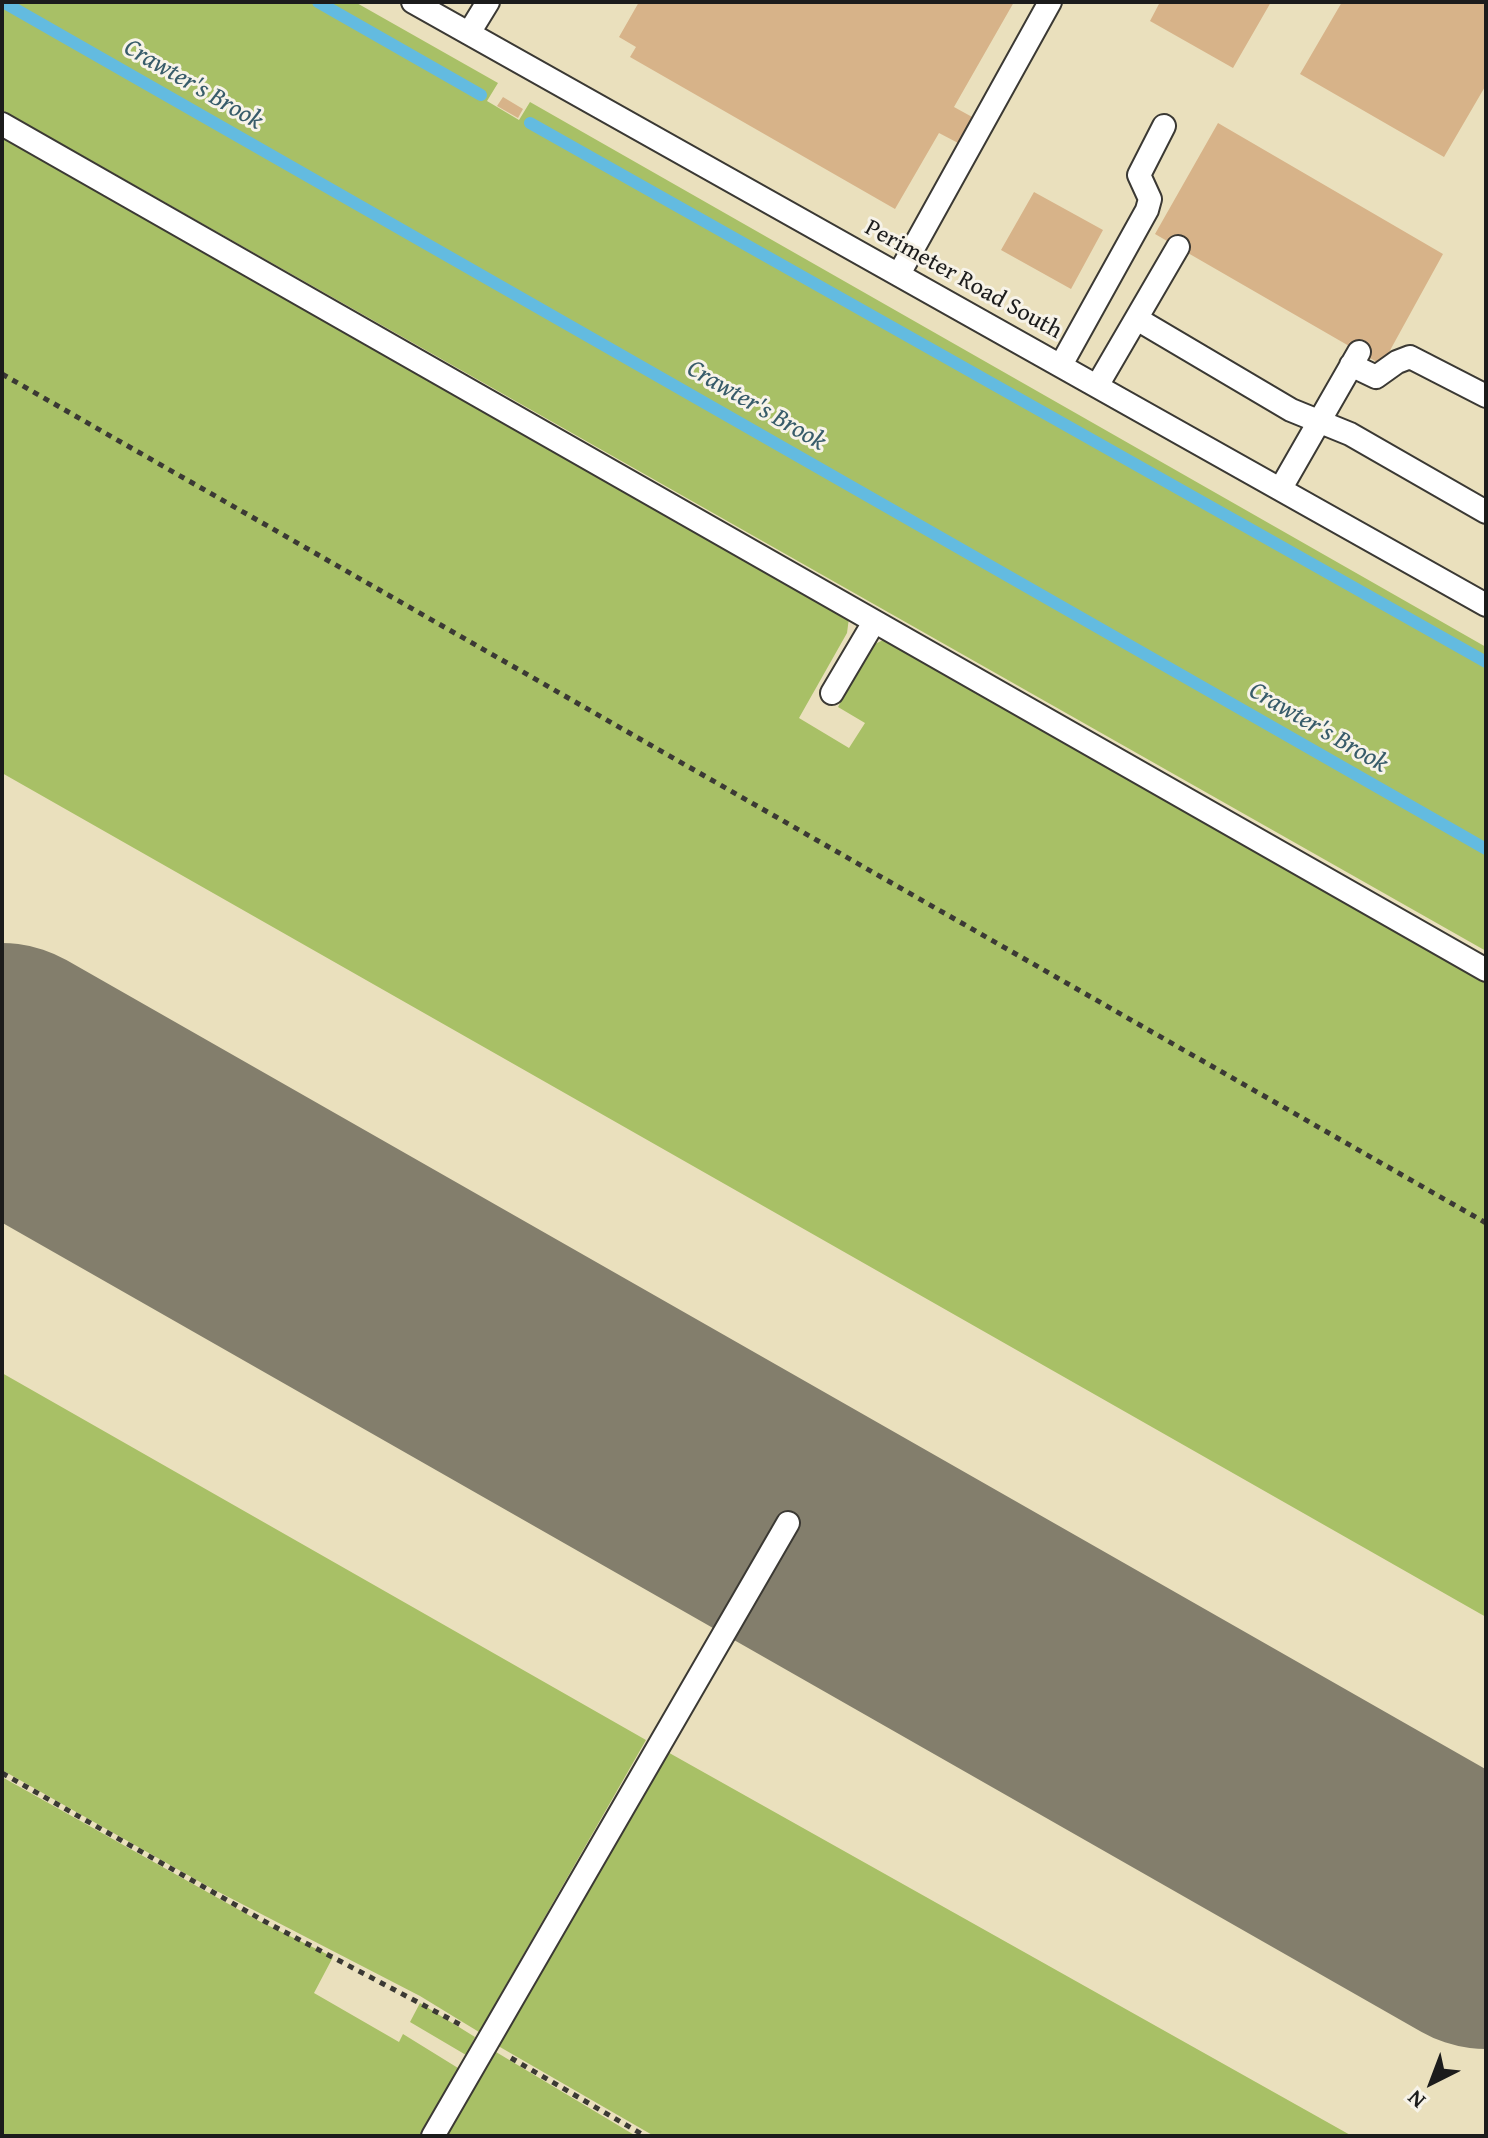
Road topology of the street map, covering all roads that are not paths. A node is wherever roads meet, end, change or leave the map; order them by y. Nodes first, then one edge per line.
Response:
1 (413, 2) edge
2 (488, 2) edge
3 (1050, 2) edge
4 (469, 33) junction
5 (2, 124) edge
6 (1164, 126) dead end
7 (1178, 247) dead end
8 (899, 274) junction
9 (1137, 319) junction
10 (1061, 365) junction
11 (1097, 386) junction
12 (1486, 396) edge
13 (1318, 422) junction
14 (1281, 488) junction
15 (1486, 512) edge
16 (1486, 605) edge
17 (874, 622) junction
18 (832, 693) dead end
19 (1486, 970) edge
20 (788, 1523) dead end
21 (433, 2136) edge

1 - 4 lane, Perimeter Road South
2 - 4 lane
3 - 8 lane
4 - 8 lane, Perimeter Road South
5 - 17 lane
6 - 10 lane
7 - 9 lane
8 - 10 lane, Perimeter Road South
9 - 11 lane
9 - 13 lane
10 - 11 lane, Perimeter Road South
11 - 14 lane, Perimeter Road South
12 - 13 lane
13 - 14 lane
13 - 15 lane
14 - 16 lane, Perimeter Road South
17 - 18 lane
17 - 19 lane
20 - 21 lane

